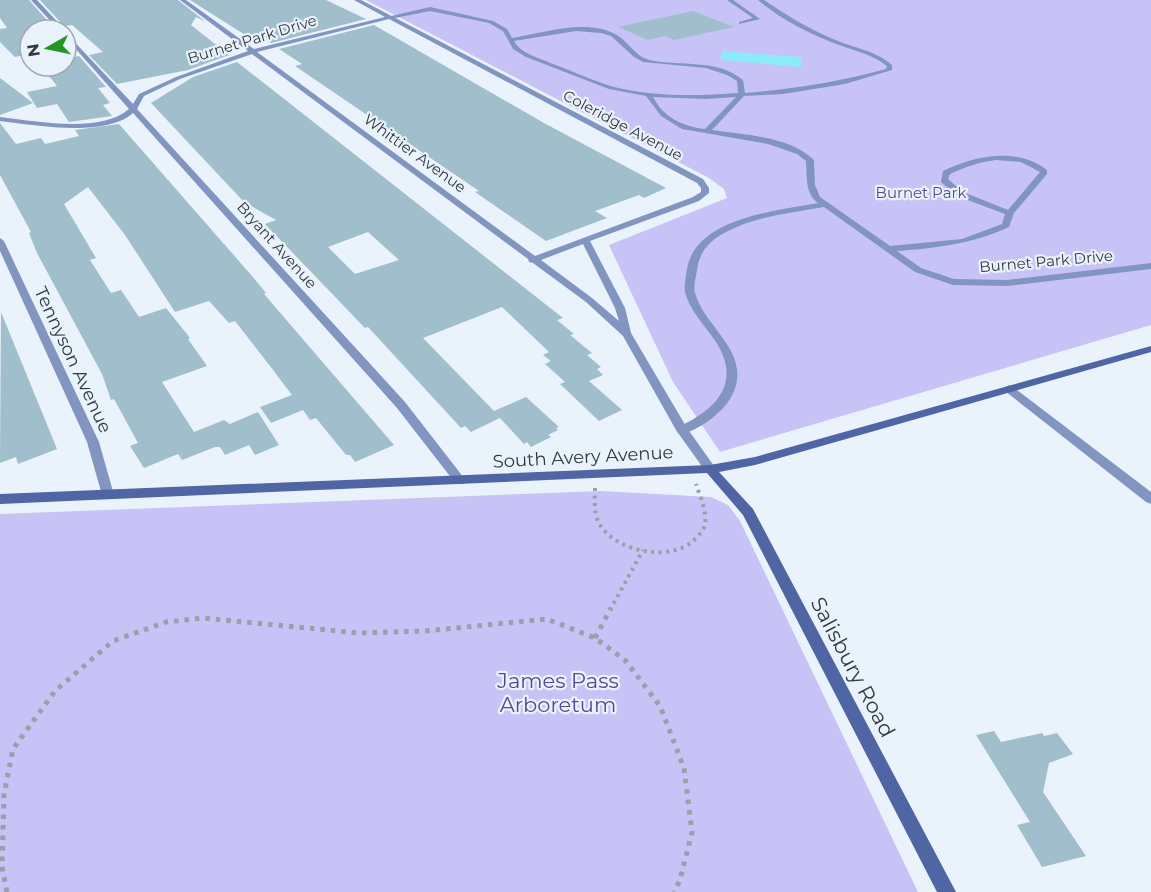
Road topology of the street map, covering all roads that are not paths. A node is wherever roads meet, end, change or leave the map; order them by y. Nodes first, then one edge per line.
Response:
1 (34, 0) edge
2 (183, 0) edge
3 (357, 0) edge
4 (428, 0) edge
5 (730, 0) edge
6 (761, 0) edge
7 (430, 9) junction
8 (390, 17) junction
9 (51, 18) edge
10 (741, 23) dead end
11 (511, 40) junction
12 (78, 48) edge
13 (252, 51) junction
14 (649, 95) junction
15 (742, 95) junction
16 (134, 108) junction
17 (0, 119) edge
18 (706, 132) junction
19 (823, 205) junction
20 (1010, 213) junction
21 (0, 240) edge
22 (585, 240) junction
23 (888, 249) junction
24 (532, 260) junction
25 (1151, 266) edge
26 (627, 333) junction
27 (1151, 349) edge
28 (1009, 389) junction
29 (682, 430) junction
30 (710, 469) junction
31 (460, 481) junction
32 (108, 495) junction
33 (0, 499) edge
34 (1151, 500) edge
35 (947, 892) edge

1 - 9 street
2 - 13 street, Whittier Avenue
3 - 8 street, Coleridge Avenue
4 - 7 street
5 - 10 street
6 - 15 street, Burnet Park Drive
7 - 8 street, Burnet Park Drive
7 - 11 street, Burnet Park Drive
8 - 13 street, Burnet Park Drive
8 - 22 street, Coleridge Avenue
11 - 14 street, Burnet Park Drive
11 - 15 street
12 - 16 street, Bryant Avenue
13 - 16 street, Burnet Park Drive
13 - 24 street, Whittier Avenue
14 - 15 street, Burnet Park Drive
14 - 18 street
15 - 18 street
16 - 17 street, Burnet Park Drive
16 - 31 street, Bryant Avenue
18 - 19 street
19 - 23 street, Burnet Park Drive
19 - 29 street
20 - 20 street
20 - 23 street
21 - 32 street, Tennyson Avenue
22 - 24 street, Coleridge Avenue
22 - 26 street, Whittier Avenue
23 - 25 street, Burnet Park Drive
24 - 26 street, Whittier Avenue
26 - 29 street, Whittier Avenue
27 - 28 street, South Avery Avenue
28 - 30 street, South Avery Avenue
28 - 34 street
29 - 30 street, Whittier Avenue
30 - 31 street, South Avery Avenue
30 - 35 street, Salisbury Road
31 - 32 street, South Avery Avenue
32 - 33 street, South Avery Avenue

